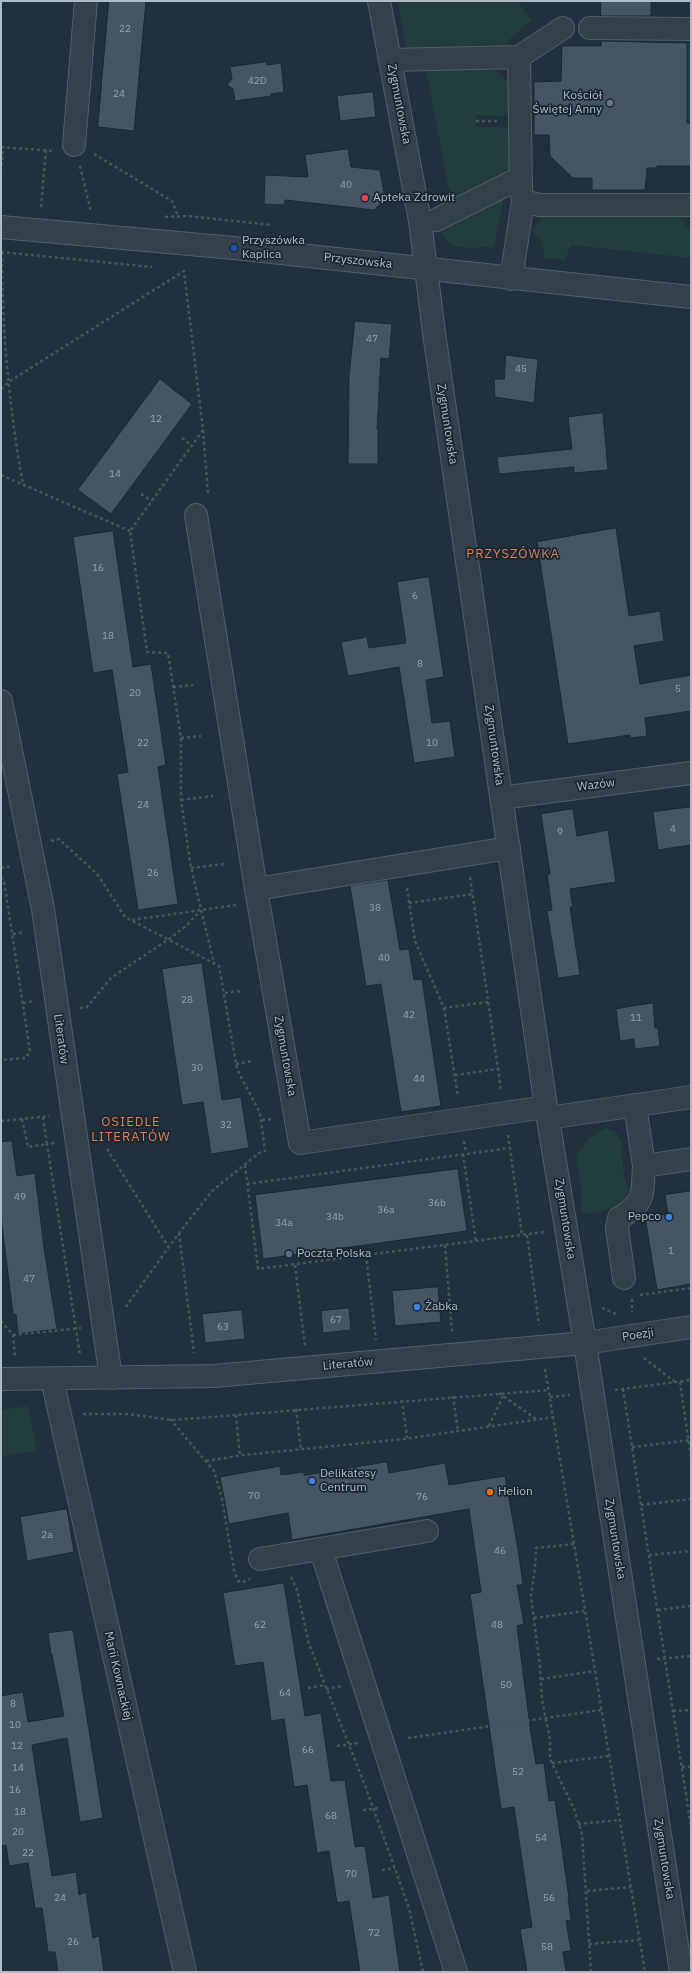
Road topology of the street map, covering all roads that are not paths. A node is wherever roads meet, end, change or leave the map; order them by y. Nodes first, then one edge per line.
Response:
1 (86, 1) edge
2 (379, 1) edge
3 (563, 28) dead end
4 (590, 28) dead end
5 (691, 29) edge
6 (519, 56) junction
7 (390, 60) junction
8 (79, 152) road end
9 (520, 178) junction
10 (523, 201) junction
11 (691, 205) edge
12 (436, 220) dead end
13 (1, 227) edge
14 (426, 269) junction
15 (511, 279) junction
16 (691, 297) edge
17 (196, 515) dead end
18 (1, 701) edge
19 (691, 773) edge
20 (501, 798) junction
21 (509, 848) junction
22 (249, 896) junction
23 (691, 1097) edge
24 (635, 1105) junction
25 (547, 1112) junction
26 (691, 1159) edge
27 (644, 1166) junction
28 (624, 1278) dead end
29 (691, 1327) edge
30 (585, 1343) junction
31 (111, 1378) junction
32 (1, 1379) edge
33 (52, 1379) junction
34 (427, 1531) dead end
35 (321, 1550) junction
36 (258, 1569) road end
37 (185, 1972) edge
38 (456, 1972) edge
39 (681, 1972) edge

1 - 8 street
2 - 7 street, Zygmuntowska
3 - 6 street
4 - 5 street
6 - 7 street
6 - 9 street
7 - 14 street, Zygmuntowska
9 - 10 street
9 - 12 street
10 - 11 street
10 - 15 street
13 - 14 street, Przyszowska
14 - 15 street, Przyszowska
14 - 20 street, Zygmuntowska
15 - 16 street, Przyszowska
17 - 22 street, Zygmuntowska
18 - 31 street, Literatów
19 - 20 street, Wazów
20 - 21 street, Zygmuntowska
21 - 22 street
21 - 25 street, Zygmuntowska
22 - 25 street, Zygmuntowska
23 - 24 street
24 - 25 street
24 - 27 street
25 - 30 street, Zygmuntowska
26 - 27 street
27 - 28 street
29 - 30 street, Poezji
30 - 31 street, Literatów
30 - 39 street, Zygmuntowska
31 - 33 street, Literatów
32 - 33 street, Literatów
33 - 37 street, Marii Kownackiej
34 - 35 street
35 - 36 street
35 - 38 street

